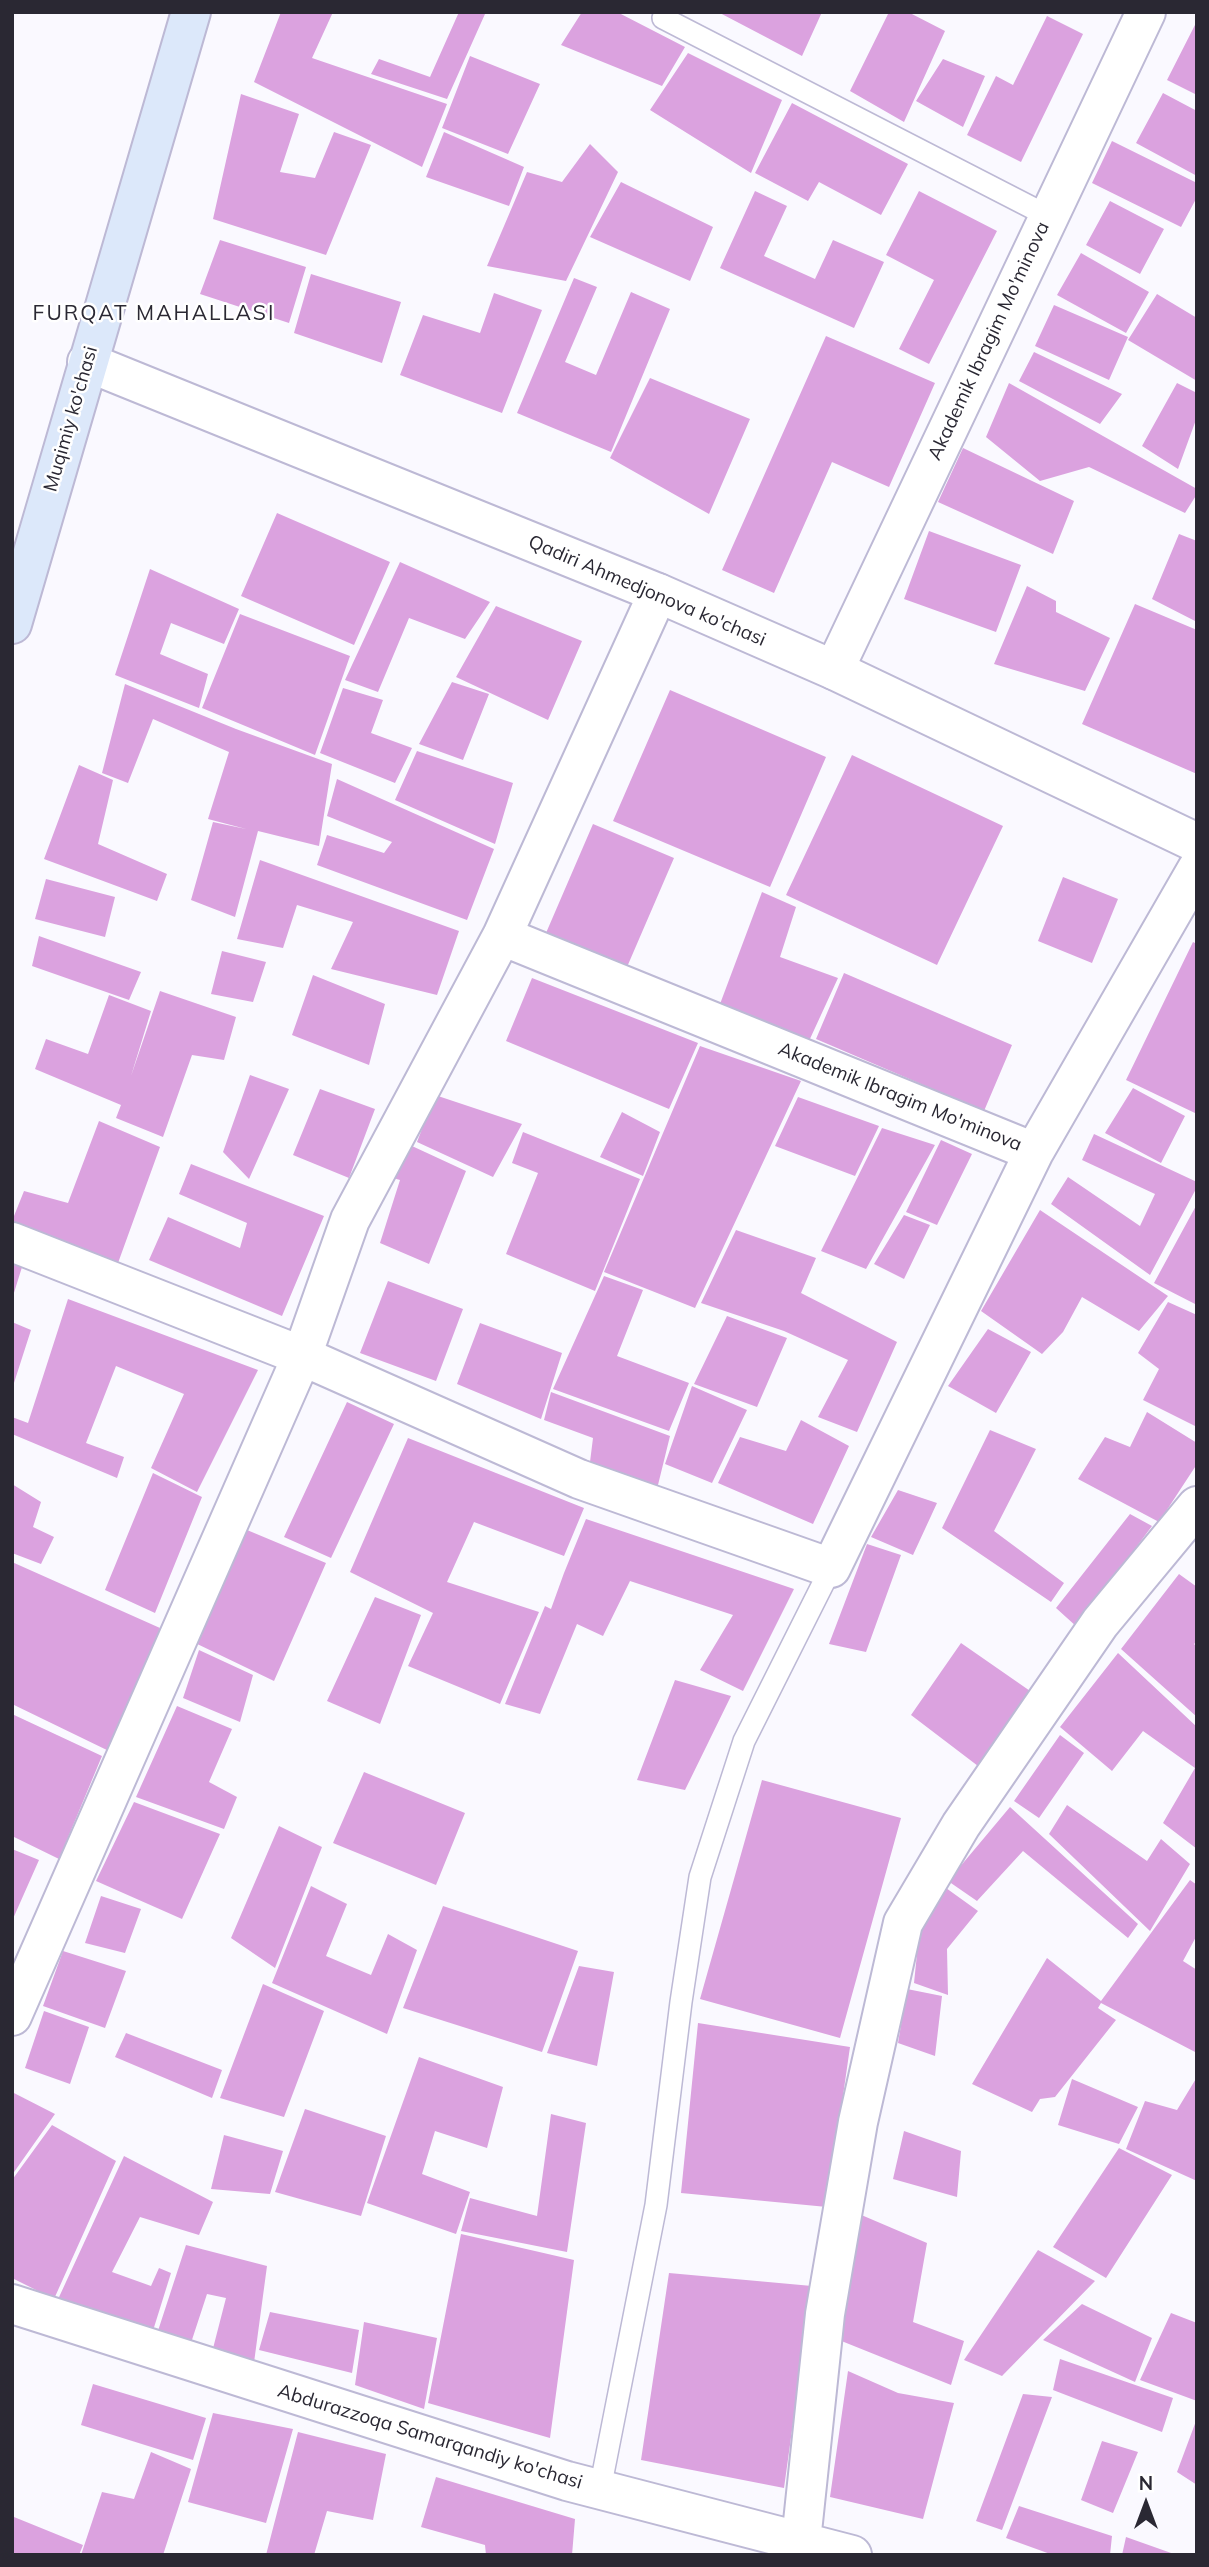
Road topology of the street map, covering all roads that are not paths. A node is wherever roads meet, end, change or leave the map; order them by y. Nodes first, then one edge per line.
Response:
1 (191, 12) edge
2 (1146, 12) edge
3 (663, 18) dead end
4 (1048, 216) junction
5 (87, 362) junction
6 (658, 593) junction
7 (12, 624) edge
8 (834, 670) junction
9 (1197, 843) edge
10 (1197, 869) edge
11 (502, 936) junction
12 (1034, 1152) junction
13 (12, 1242) edge
14 (302, 1356) junction
15 (1197, 1506) edge
16 (831, 1568) junction
17 (12, 2016) edge
18 (12, 2304) edge
19 (600, 2489) junction
20 (801, 2541) junction
21 (852, 2555) edge

1 - 5 main road, Muqimiy ko'chasi
2 - 4 street, Akademik Ibragim Mo'minova
3 - 4 lane
4 - 8 street, Akademik Ibragim Mo'minova
5 - 6 street, Qadiri Ahmedjonova ko'chasi
5 - 7 main road, Muqimiy ko'chasi
6 - 8 street, Qadiri Ahmedjonova ko'chasi
6 - 11 street
8 - 9 street, Qadiri Ahmedjonova ko'chasi
10 - 12 street, Akademik Ibragim Mo'minova
11 - 12 street, Akademik Ibragim Mo'minova
11 - 14 street
12 - 16 street
13 - 14 street
14 - 16 street
14 - 17 street
15 - 20 street
16 - 19 lane
18 - 19 street, Abdurazzoqa Samarqandiy ko'chasi
19 - 20 street, Abdurazzoqa Samarqandiy ko'chasi
20 - 21 street, Abdurazzoqa Samarqandiy ko'chasi

